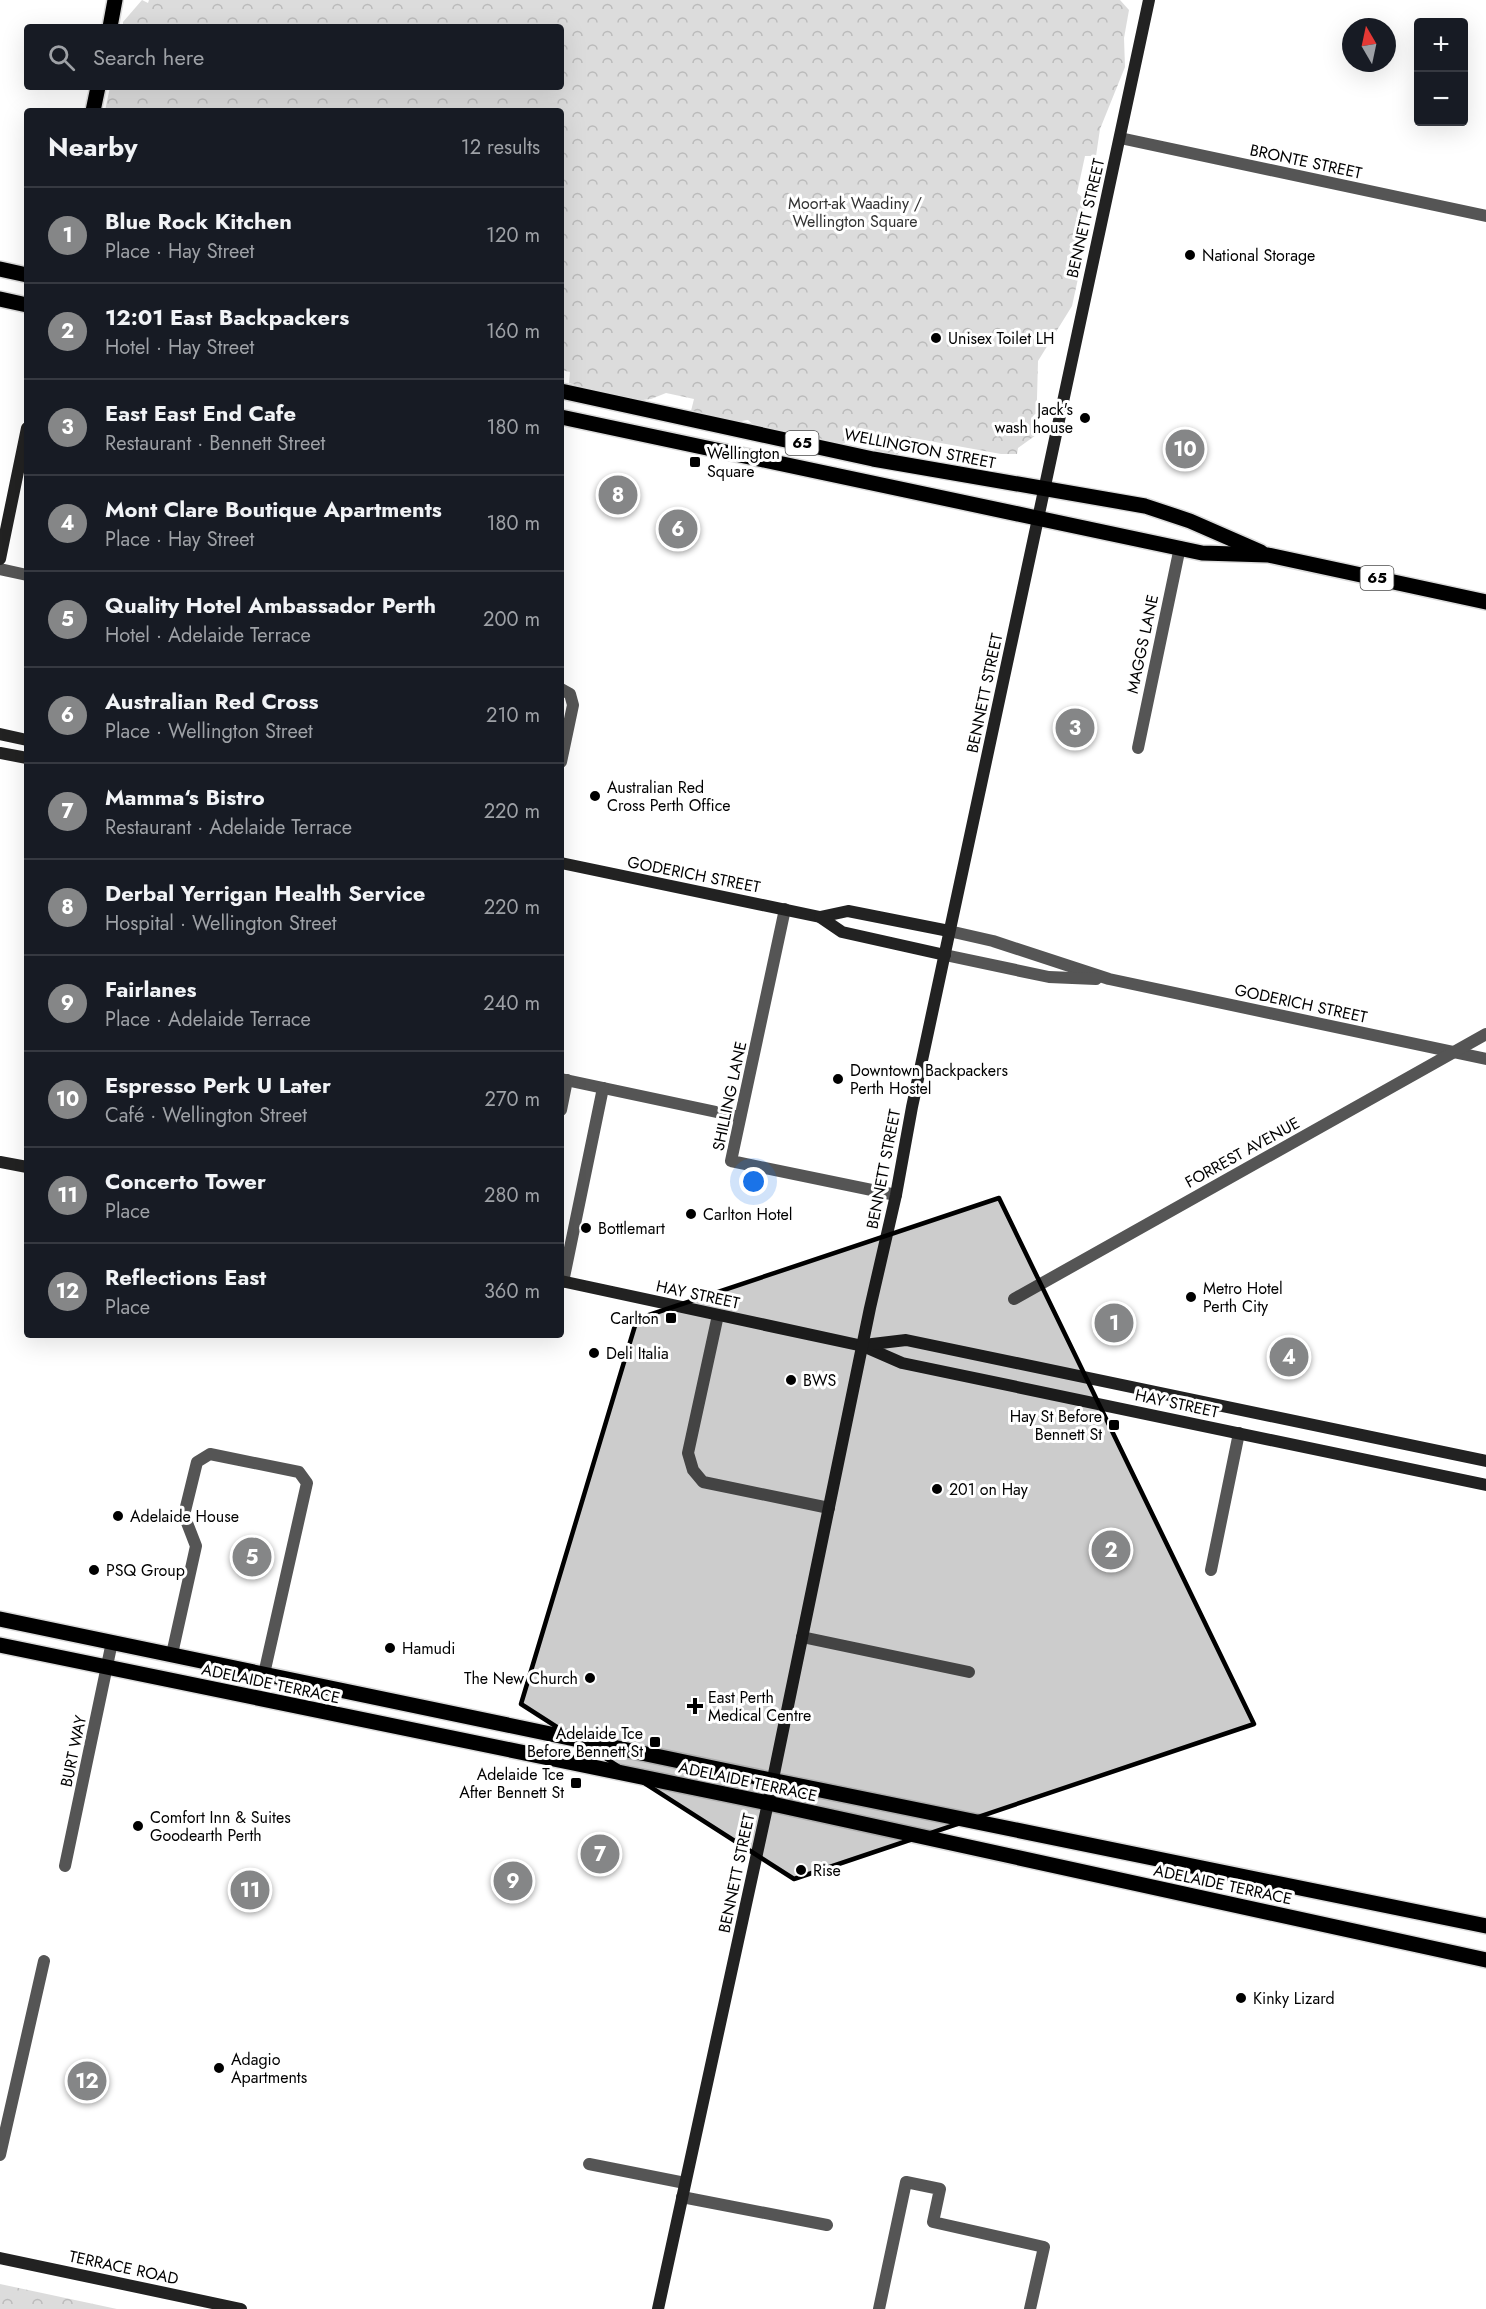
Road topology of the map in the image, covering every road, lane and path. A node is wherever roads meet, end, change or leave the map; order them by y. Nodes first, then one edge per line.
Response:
1 (115, 0) edge
2 (1149, 0) edge
3 (111, 24) edge
4 (97, 90) edge
5 (94, 108) edge
6 (1120, 138) junction
7 (1486, 216) edge
8 (0, 269) edge
9 (24, 274) edge
10 (0, 299) edge
11 (24, 304) edge
12 (564, 392) edge
13 (564, 418) edge
14 (24, 440) edge
15 (1044, 488) junction
16 (1038, 518) junction
17 (3, 527) edge
18 (1179, 547) junction
19 (1268, 555) junction
20 (0, 559) edge
21 (0, 569) edge
22 (24, 574) edge
23 (1486, 602) edge
24 (564, 691) edge
25 (0, 734) edge
26 (24, 739) edge
27 (564, 748) edge
28 (1138, 748) dead end
29 (0, 753) edge
30 (24, 757) edge
31 (564, 864) edge
32 (785, 909) junction
33 (820, 917) junction
34 (949, 932) junction
35 (945, 955) junction
36 (1109, 979) junction
37 (1486, 1034) edge
38 (1453, 1052) junction
39 (1486, 1059) edge
40 (564, 1080) edge
41 (603, 1088) junction
42 (740, 1117) junction
43 (0, 1162) edge
44 (24, 1166) edge
45 (896, 1195) junction
46 (564, 1273) edge
47 (564, 1282) edge
48 (1014, 1299) dead end
49 (718, 1315) junction
50 (863, 1346) junction
51 (1239, 1433) junction
52 (1486, 1461) edge
53 (1486, 1485) edge
54 (829, 1508) junction
55 (1211, 1569) dead end
56 (0, 1618) edge
57 (802, 1637) junction
58 (112, 1642) junction
59 (0, 1645) edge
60 (172, 1654) junction
61 (107, 1667) junction
62 (969, 1672) dead end
63 (264, 1674) junction
64 (771, 1780) junction
65 (768, 1803) junction
66 (65, 1866) dead end
67 (1486, 1926) edge
68 (1486, 1960) edge
69 (44, 1961) dead end
70 (0, 2155) edge
71 (589, 2164) dead end
72 (685, 2183) junction
73 (682, 2197) junction
74 (827, 2225) dead end
75 (0, 2258) edge
76 (241, 2309) edge
77 (658, 2309) edge
78 (879, 2309) edge
79 (1030, 2309) edge

1 - 3 main road
2 - 6 main road, BENNETT STREET
4 - 5 main road
6 - 7 street, BRONTE STREET
6 - 15 main road, BENNETT STREET
8 - 9 main road
10 - 11 main road
12 - 15 main road, WELLINGTON STREET / 65
13 - 16 main road, WELLINGTON STREET / 65
14 - 17 main road
15 - 16 main road, BENNETT STREET
15 - 19 main road, WELLINGTON STREET / 65
16 - 18 main road, WELLINGTON STREET / 65
16 - 34 main road, BENNETT STREET
17 - 20 main road
18 - 19 main road, WELLINGTON STREET / 65
18 - 28 street, MAGGS LANE
19 - 23 main road, WELLINGTON STREET / 65
21 - 22 street
24 - 27 street
25 - 26 main road
29 - 30 main road
31 - 32 main road, GODERICH STREET
32 - 33 main road, GODERICH STREET
32 - 42 street, SHILLING LANE
33 - 34 main road, GODERICH STREET
33 - 35 main road, GODERICH STREET
34 - 35 main road, BENNETT STREET
34 - 36 street, GODERICH STREET
35 - 36 street, GODERICH STREET
35 - 45 main road, BENNETT STREET
36 - 38 street, GODERICH STREET
37 - 38 street, FORREST AVENUE
38 - 39 street, GODERICH STREET
38 - 48 street, FORREST AVENUE
40 - 41 street
41 - 42 street
41 - 46 street
42 - 45 street, SHILLING LANE
43 - 44 main road
45 - 50 main road, BENNETT STREET
47 - 49 main road, HAY STREET
49 - 50 main road, HAY STREET
49 - 54 street
50 - 51 main road, HAY STREET
50 - 52 main road, HAY STREET
50 - 54 main road, BENNETT STREET
51 - 53 main road, HAY STREET
51 - 55 street
54 - 57 main road, BENNETT STREET
56 - 58 main road, ADELAIDE TERRACE
57 - 62 street
57 - 64 main road, BENNETT STREET
58 - 60 main road, ADELAIDE TERRACE
58 - 61 street, BURT WAY
59 - 61 main road, ADELAIDE TERRACE
60 - 63 main road, ADELAIDE TERRACE
60 - 63 street
61 - 65 main road, ADELAIDE TERRACE
61 - 66 street, BURT WAY
63 - 64 main road, ADELAIDE TERRACE
64 - 65 main road, BENNETT STREET
64 - 67 main road, ADELAIDE TERRACE
65 - 68 main road, ADELAIDE TERRACE
65 - 72 main road, BENNETT STREET
69 - 70 street
71 - 72 street
72 - 73 main road, BENNETT STREET
73 - 74 street
73 - 77 main road, BENNETT STREET
75 - 76 main road, TERRACE ROAD
78 - 79 street

